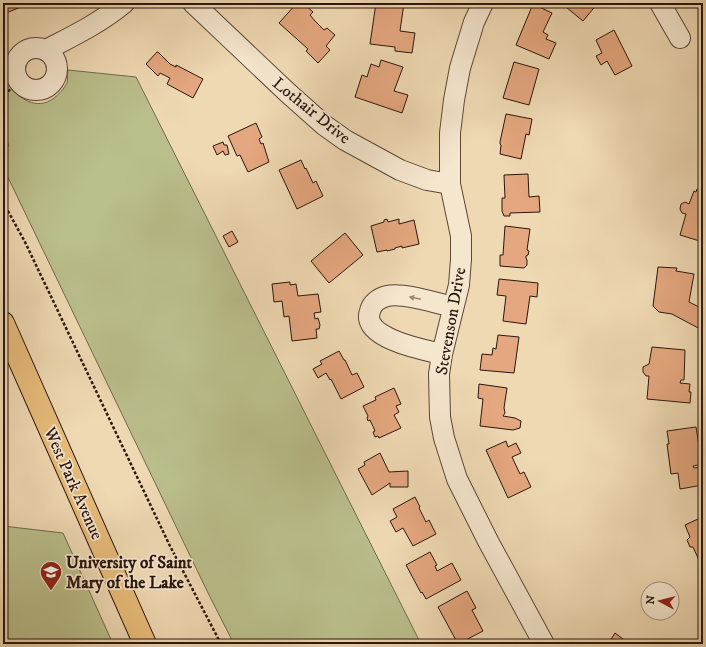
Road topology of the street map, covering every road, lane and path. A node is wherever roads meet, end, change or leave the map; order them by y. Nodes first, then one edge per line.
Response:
1 (124, 3) edge
2 (193, 3) edge
3 (483, 3) edge
4 (660, 3) edge
5 (680, 38) dead end
6 (46, 50) junction
7 (22, 85) junction
8 (3, 93) edge
9 (450, 184) junction
10 (3, 202) edge
11 (453, 307) junction
12 (3, 323) edge
13 (442, 354) junction
14 (145, 644) edge
15 (222, 644) edge
16 (544, 644) edge

1 - 6 street
2 - 9 street, Lothair Drive
3 - 9 street, Stevenson Drive
4 - 5 street
6 - 7 street
6 - 7 street
7 - 8 path
9 - 11 street, Stevenson Drive
10 - 15 path
11 - 13 street, Stevenson Drive
11 -> 13 street
12 - 14 main road, West Park Avenue
13 - 16 street, Stevenson Drive

